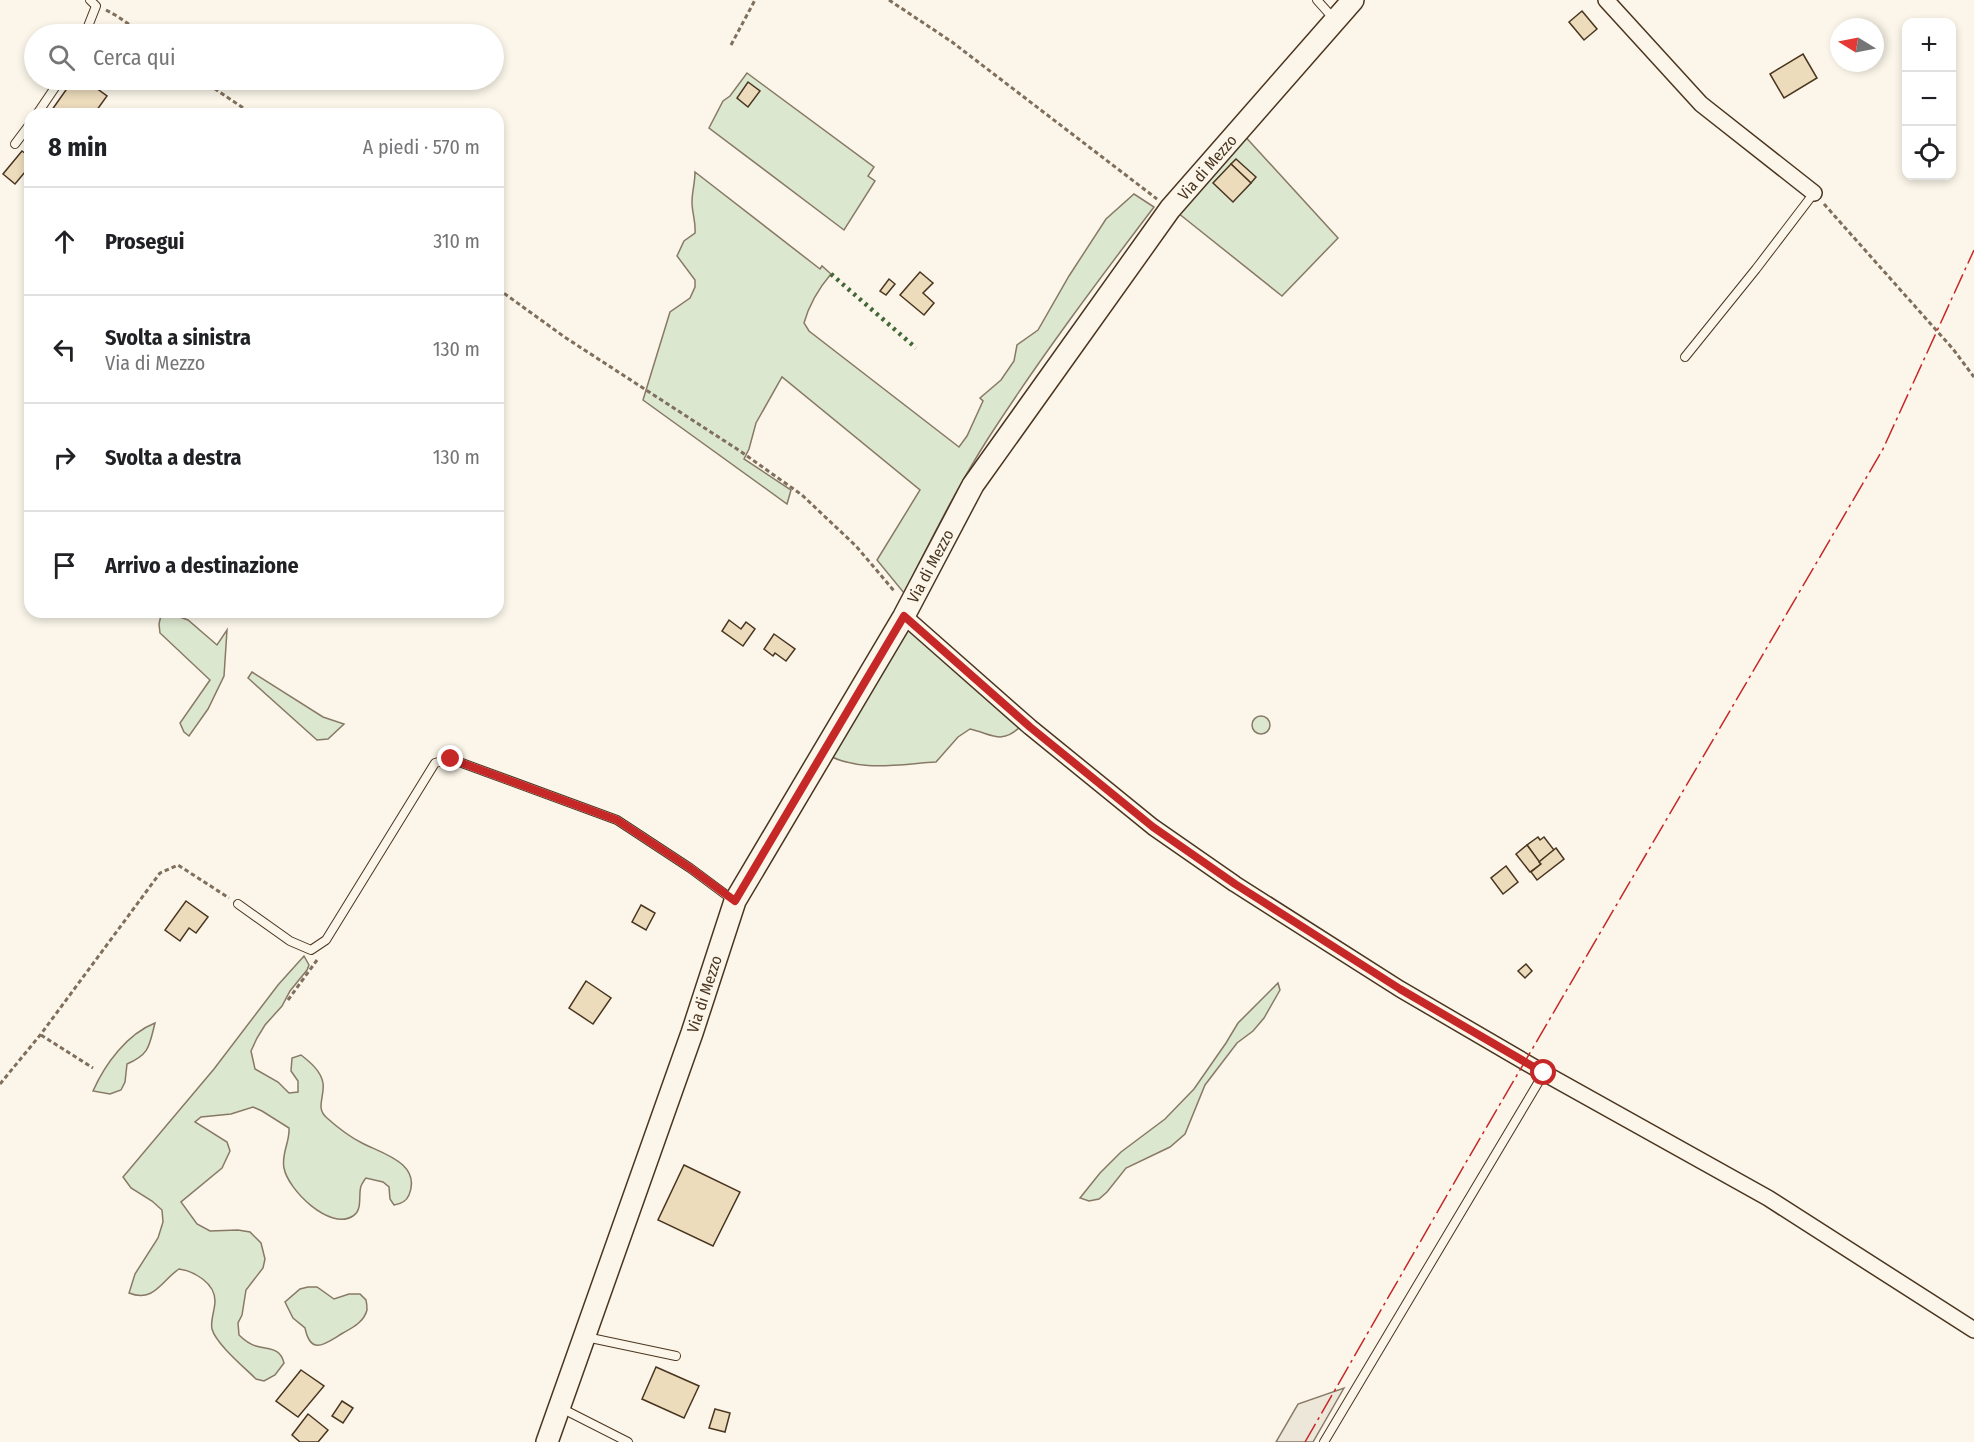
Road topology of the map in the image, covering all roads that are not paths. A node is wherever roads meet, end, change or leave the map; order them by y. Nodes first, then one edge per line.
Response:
1 (1317, 0) edge
2 (1353, 0) edge
3 (1606, 0) edge
4 (93, 3) edge
5 (1335, 20) junction
6 (88, 24) edge
7 (53, 90) edge
8 (41, 108) edge
9 (24, 132) edge
10 (15, 144) dead end
11 (1814, 193) joint
12 (1685, 357) dead end
13 (904, 616) junction
14 (735, 901) junction
15 (238, 904) road end
16 (1544, 1073) junction
17 (1974, 1330) edge
18 (585, 1337) junction
19 (676, 1356) dead end
20 (560, 1407) junction
21 (547, 1442) edge
22 (628, 1442) edge
23 (1324, 1442) edge

1 - 5 lane
2 - 5 main road, Via di Mezzo
3 - 11 street
4 - 6 lane
5 - 13 main road, Via di Mezzo
7 - 8 lane
9 - 10 lane
11 - 12 lane
13 - 14 main road, Via di Mezzo
13 - 16 street
14 - 15 lane
14 - 18 main road, Via di Mezzo
16 - 17 street
16 - 23 lane
18 - 19 lane
18 - 20 main road, Via di Mezzo
20 - 21 main road, Via di Mezzo
20 - 22 lane

